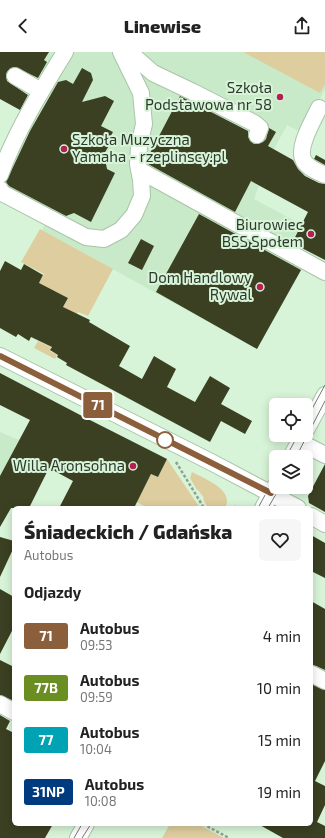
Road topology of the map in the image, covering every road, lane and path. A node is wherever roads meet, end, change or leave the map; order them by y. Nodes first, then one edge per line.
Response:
1 (65, 52) edge
2 (121, 52) edge
3 (129, 52) edge
4 (15, 76) dead end
5 (41, 91) junction
6 (319, 108) dead end
7 (257, 135) dead end
8 (139, 170) junction
9 (0, 174) edge
10 (325, 175) edge
11 (0, 189) edge
12 (325, 272) edge
13 (0, 356) edge
14 (325, 395) edge
15 (313, 417) edge
16 (163, 439) junction
17 (310, 442) edge
18 (325, 455) edge
19 (269, 487) edge
20 (271, 494) edge
21 (280, 494) edge
22 (203, 506) edge
23 (264, 506) edge
24 (295, 506) edge
25 (313, 517) edge
26 (325, 524) edge
27 (313, 675) edge
28 (325, 681) edge
29 (0, 704) edge
30 (12, 711) edge
31 (85, 826) edge
32 (207, 826) edge
33 (78, 838) edge
34 (229, 838) edge

1 - 5 street
2 - 8 street
3 - 7 street
4 - 5 street
5 - 9 street
6 - 10 street
8 - 11 street
8 - 12 street
13 - 16 street
14 - 15 street
16 - 19 street
16 - 22 path
17 - 18 street
20 - 23 street
21 - 24 street
25 - 26 street
27 - 28 street
29 - 30 street
31 - 33 street
32 - 34 path

